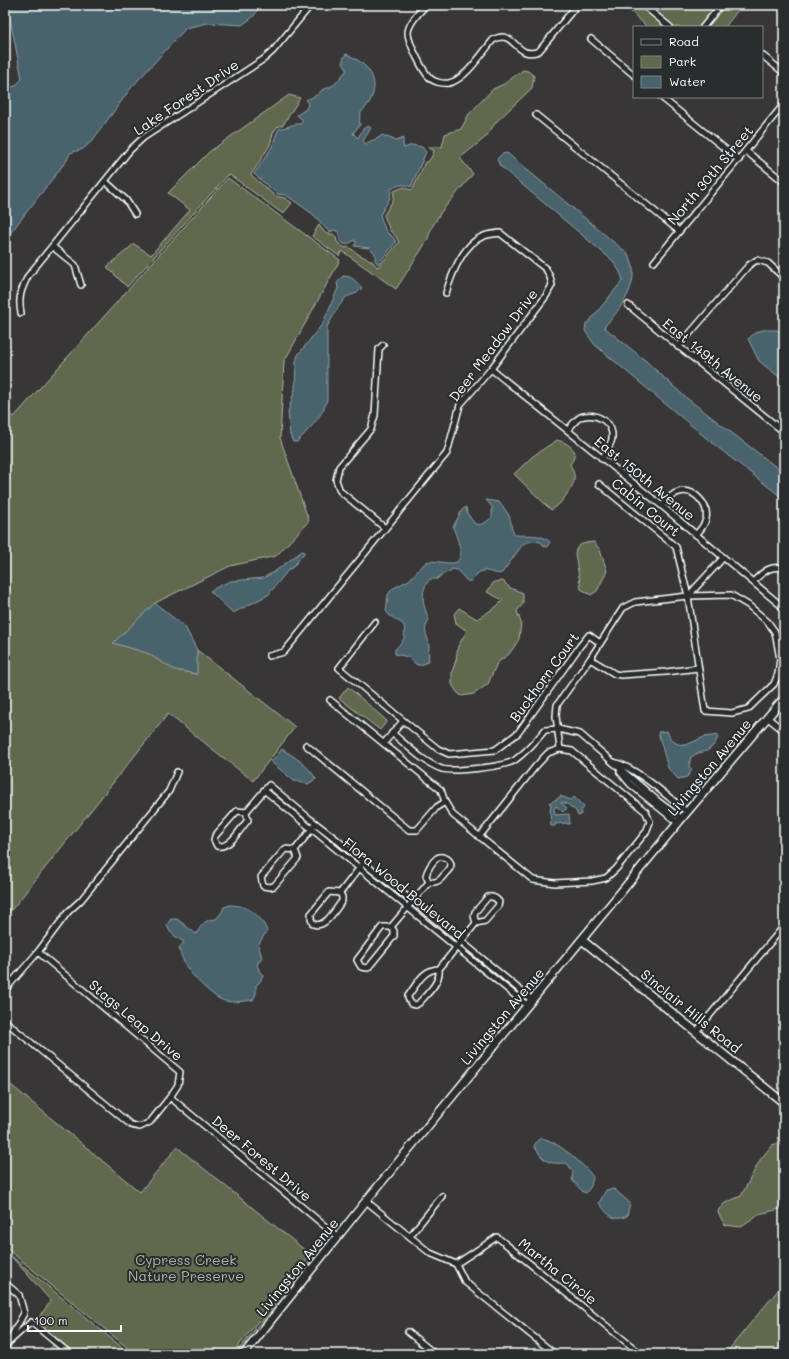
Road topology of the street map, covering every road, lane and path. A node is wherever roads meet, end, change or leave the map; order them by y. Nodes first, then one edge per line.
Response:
1 (310, 5) edge
2 (426, 5) edge
3 (569, 5) edge
4 (643, 5) edge
5 (720, 5) edge
6 (575, 7) edge
7 (669, 26) edge
8 (704, 26) edge
9 (591, 40) dead end
10 (763, 56) edge
11 (784, 73) edge
12 (633, 74) edge
13 (662, 98) edge
14 (784, 104) edge
15 (536, 115) dead end
16 (746, 151) junction
17 (739, 160) junction
18 (105, 181) junction
19 (784, 182) edge
20 (135, 214) dead end
21 (679, 231) junction
22 (53, 247) junction
23 (654, 262) dead end
24 (784, 278) edge
25 (81, 284) dead end
26 (446, 293) dead end
27 (628, 305) dead end
28 (20, 313) dead end
29 (382, 345) dead end
30 (678, 347) junction
31 (491, 369) junction
32 (568, 430) junction
33 (784, 432) edge
34 (602, 459) junction
35 (599, 484) dead end
36 (662, 506) junction
37 (385, 528) junction
38 (696, 535) junction
39 (723, 558) junction
40 (784, 569) edge
41 (752, 582) junction
42 (688, 596) junction
43 (784, 608) edge
44 (375, 622) dead end
45 (600, 643) junction
46 (269, 656) dead end
47 (590, 659) junction
48 (698, 668) junction
49 (784, 698) edge
50 (330, 700) dead end
51 (768, 718) junction
52 (403, 721) junction
53 (558, 729) junction
54 (784, 731) edge
55 (392, 733) junction
56 (384, 743) junction
57 (306, 745) dead end
58 (560, 749) junction
59 (612, 762) junction
60 (177, 772) dead end
61 (264, 790) junction
62 (445, 802) junction
63 (246, 812) junction
64 (687, 812) junction
65 (680, 821) junction
66 (316, 824) junction
67 (312, 828) junction
68 (479, 837) junction
69 (295, 850) junction
70 (364, 862) junction
71 (359, 868) junction
72 (428, 882) junction
73 (340, 893) junction
74 (414, 902) junction
75 (409, 907) junction
76 (476, 923) junction
77 (784, 926) edge
78 (391, 927) junction
79 (582, 940) junction
80 (462, 941) junction
81 (457, 947) junction
82 (38, 952) junction
83 (439, 969) junction
84 (5, 990) edge
85 (530, 1003) junction
86 (5, 1020) edge
87 (696, 1032) junction
88 (170, 1097) junction
89 (784, 1103) edge
90 (442, 1196) dead end
91 (366, 1201) junction
92 (410, 1236) junction
93 (338, 1237) junction
94 (456, 1264) junction
95 (5, 1283) edge
96 (408, 1332) dead end
97 (6, 1344) edge
98 (70, 1354) edge
99 (244, 1354) edge
100 (435, 1354) edge
101 (555, 1354) edge
102 (641, 1354) edge

1 - 18 street, Lake Forest Drive
2 - 6 street
3 - 6 street
4 - 7 street
5 - 8 street
9 - 12 street
10 - 11 street
13 - 17 street
14 - 16 street, North 30th Street
15 - 21 street
16 - 17 street, North 30th Street
16 - 19 street
17 - 21 street, North 30th Street
18 - 20 street
18 - 22 street, Lake Forest Drive
21 - 23 street, North 30th Street
22 - 25 street
22 - 28 street, Lake Forest Drive
24 - 30 street
26 - 31 street, Deer Meadow Drive
27 - 30 street, East 149th Avenue
29 - 37 street
30 - 33 street, East 149th Avenue
31 - 32 street, East 150th Avenue
31 - 37 street, Deer Meadow Drive
32 - 34 street, East 150th Avenue
32 - 34 street
34 - 36 street, East 150th Avenue
35 - 42 street, Cabin Court
36 - 38 street, East 150th Avenue
36 - 38 street
37 - 46 street, Deer Meadow Drive
38 - 39 street, East 150th Avenue
39 - 41 street, East 150th Avenue
39 - 42 street
40 - 41 street
41 - 43 street, East 150th Avenue
42 - 45 street
42 - 48 street, Cabin Court
42 - 48 street, Cabin Court
44 - 52 street, Buckhorn Court
45 - 47 street
45 - 52 street, Buckhorn Court
47 - 48 street
47 - 53 street
49 - 51 street, Livingston Avenue
50 - 56 street
51 - 54 street
51 - 64 street, Livingston Avenue
52 - 55 street
53 - 55 street
53 - 58 street
53 - 59 street
55 - 56 street
56 - 62 street
57 - 62 street
58 - 68 street
58 - 68 street
59 - 64 street
59 - 65 street
60 - 82 street
61 - 63 street
61 - 66 street, Flora Wood Boulevard
61 - 67 street, Flora Wood Boulevard
62 - 68 street
63 - 63 street
64 - 65 street, Livingston Avenue
65 - 79 street, Livingston Avenue
66 - 67 street
66 - 70 street, Flora Wood Boulevard
67 - 69 street
67 - 71 street, Flora Wood Boulevard
69 - 69 street
70 - 71 street
70 - 74 street, Flora Wood Boulevard
71 - 73 street
71 - 75 street, Flora Wood Boulevard
72 - 72 street
72 - 74 street
73 - 73 street
74 - 75 street
74 - 80 street, Flora Wood Boulevard
75 - 78 street
75 - 81 street, Flora Wood Boulevard
76 - 76 street
76 - 80 street
77 - 87 street
78 - 78 street
79 - 85 street, Livingston Avenue
79 - 87 street, Sinclair Hills Road
80 - 81 street
80 - 85 street, Flora Wood Boulevard
81 - 83 street
81 - 85 street, Flora Wood Boulevard
82 - 84 street
82 - 88 street, Stags Leap Drive
83 - 83 street
85 - 91 street, Livingston Avenue
86 - 88 street, Stags Leap Drive
87 - 89 street, Sinclair Hills Road
88 - 93 street, Deer Forest Drive
90 - 92 street
91 - 92 street
91 - 93 street, Livingston Avenue
92 - 94 street
93 - 99 street, Livingston Avenue
94 - 101 street
94 - 102 street, Martha Circle
95 - 97 street
96 - 100 street
97 - 98 street

